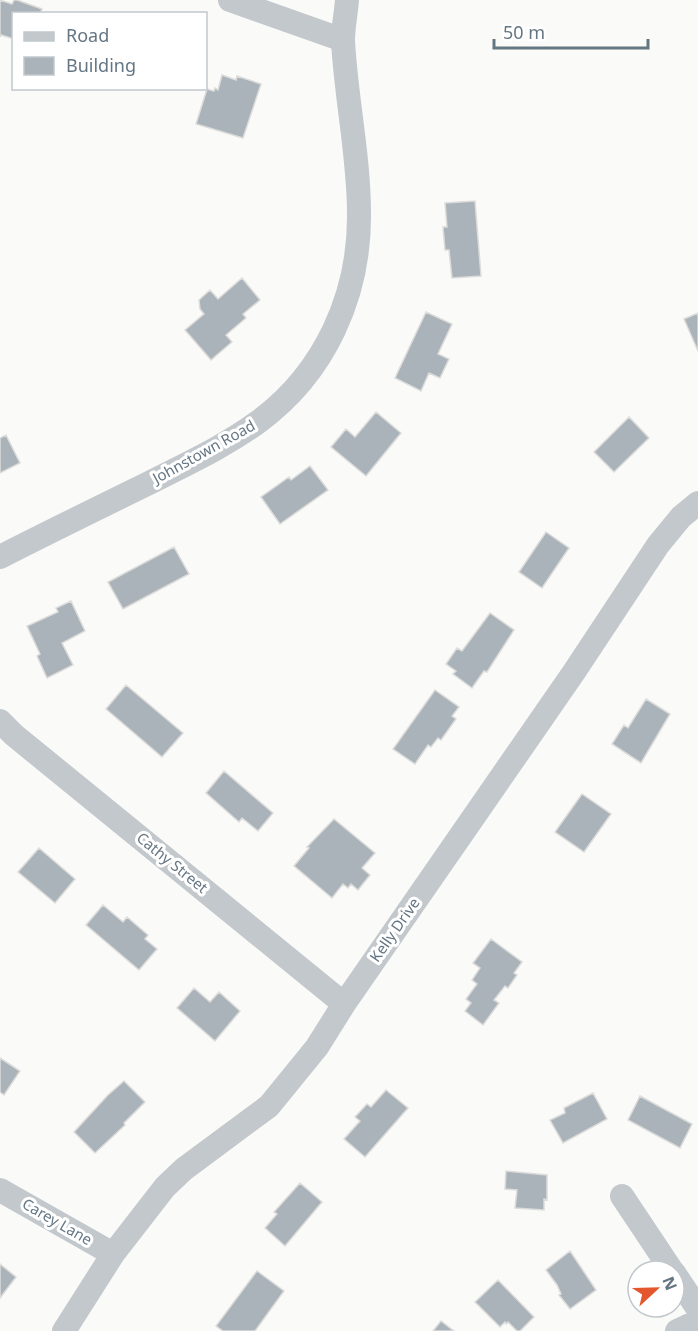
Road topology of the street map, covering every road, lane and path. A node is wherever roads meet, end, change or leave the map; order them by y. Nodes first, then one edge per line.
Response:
1 (230, 0) edge
2 (347, 0) edge
3 (343, 40) junction
4 (698, 503) edge
5 (0, 556) edge
6 (0, 722) edge
7 (344, 1004) junction
8 (0, 1190) edge
9 (622, 1196) dead end
10 (113, 1254) junction
11 (664, 1259) edge
12 (686, 1291) edge
13 (698, 1309) edge
14 (698, 1320) edge
15 (64, 1331) edge
16 (677, 1331) edge

1 - 3 street
2 - 3 street, Johnstown Road
3 - 5 street, Johnstown Road
4 - 7 street, Kelly Drive
6 - 7 street, Cathy Street
7 - 10 street, Kelly Drive
8 - 10 street, Carey Lane
9 - 11 street
10 - 15 street, Kelly Drive
12 - 13 street
14 - 16 street

